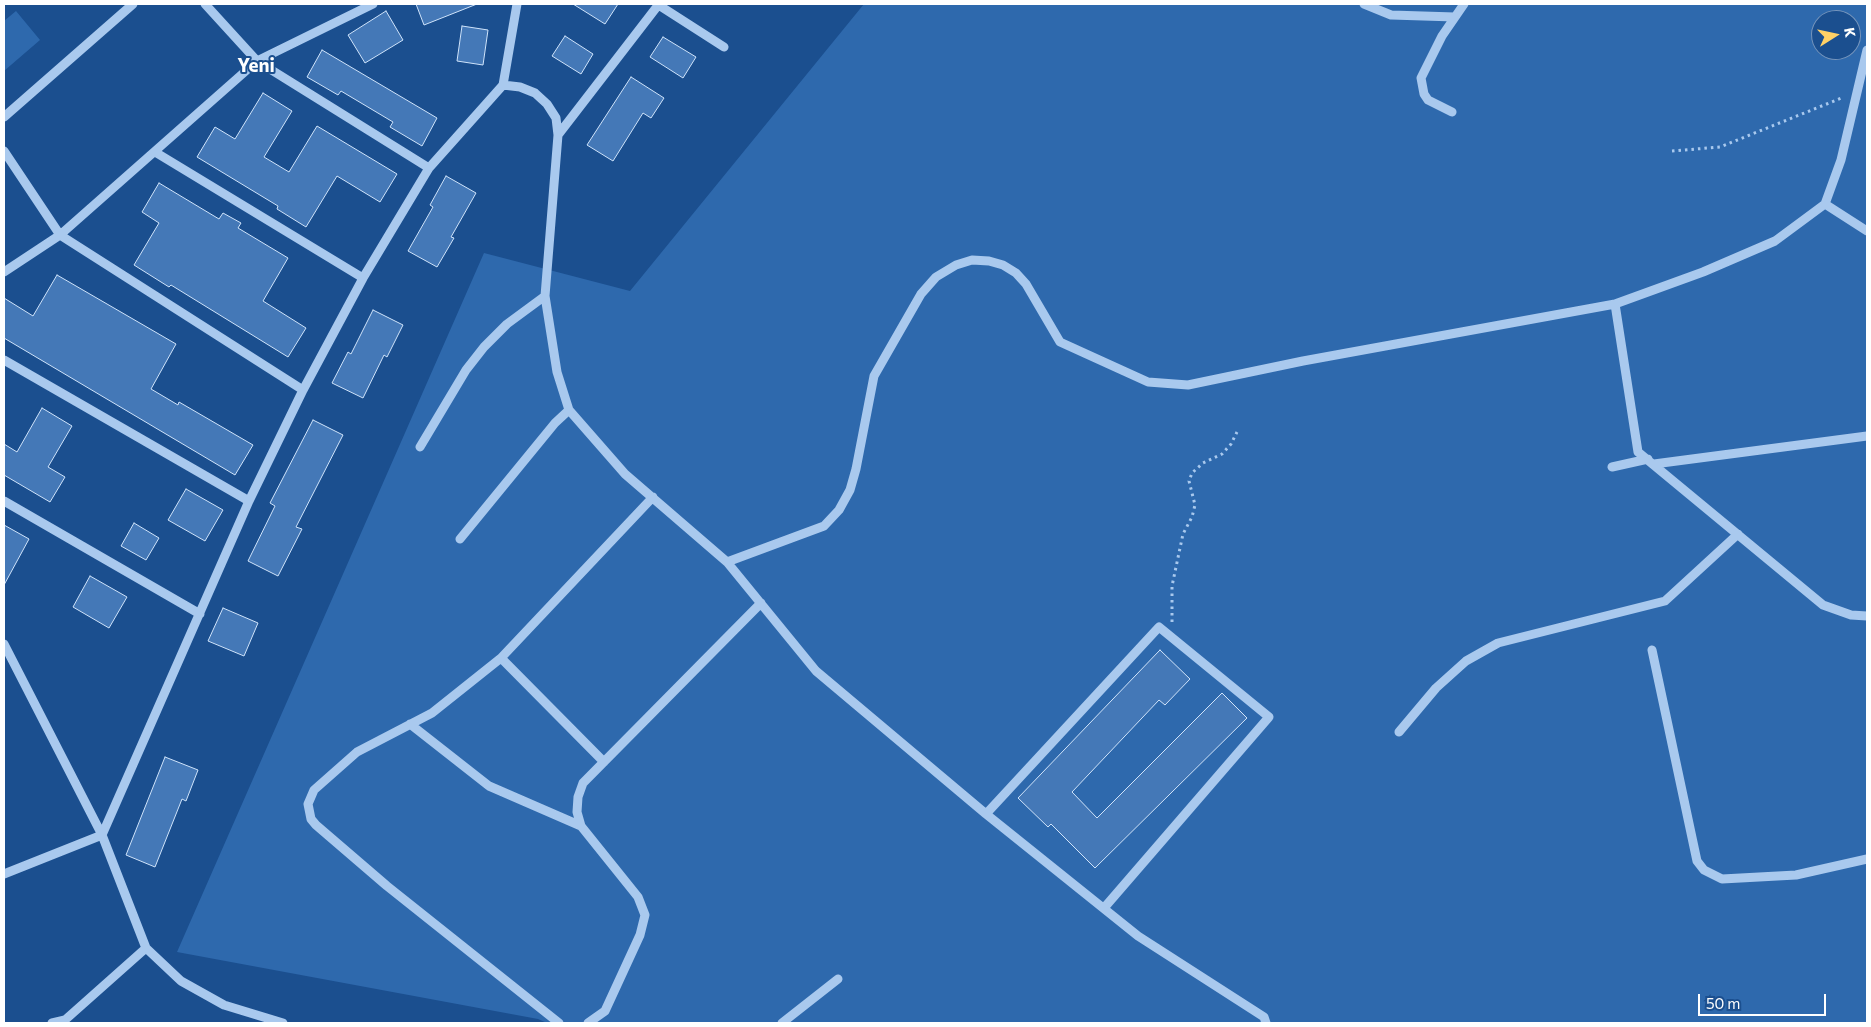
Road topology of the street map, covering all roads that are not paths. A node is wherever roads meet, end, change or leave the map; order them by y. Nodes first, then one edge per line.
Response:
1 (133, 4) edge
2 (205, 4) edge
3 (373, 4) edge
4 (517, 4) edge
5 (658, 4) edge
6 (1364, 4) edge
7 (1464, 4) edge
8 (1455, 17) junction
9 (724, 47) dead end
10 (1867, 50) edge
11 (257, 61) junction
12 (1863, 82) edge
13 (503, 85) junction
14 (1452, 112) dead end
15 (4, 117) edge
16 (558, 135) junction
17 (4, 151) edge
18 (155, 152) junction
19 (429, 168) junction
20 (1825, 204) junction
21 (1867, 230) edge
22 (60, 235) junction
23 (4, 272) edge
24 (364, 278) junction
25 (546, 296) junction
26 (1616, 304) junction
27 (4, 360) edge
28 (302, 390) junction
29 (569, 410) junction
30 (1867, 436) edge
31 (420, 447) dead end
32 (1651, 462) junction
33 (1612, 467) dead end
34 (652, 497) junction
35 (4, 501) edge
36 (249, 501) junction
37 (1738, 534) junction
38 (460, 539) dead end
39 (727, 562) junction
40 (760, 603) junction
41 (200, 614) junction
42 (1867, 616) edge
43 (4, 644) edge
44 (1652, 650) dead end
45 (501, 658) junction
46 (410, 724) junction
47 (1399, 732) dead end
48 (604, 762) junction
49 (986, 814) junction
50 (581, 826) junction
51 (102, 835) junction
52 (1867, 859) edge
53 (4, 874) edge
54 (1104, 908) junction
55 (146, 948) junction
56 (838, 979) dead end
57 (269, 1021) edge
58 (52, 1023) edge
59 (283, 1023) edge
60 (558, 1023) edge
61 (588, 1023) edge
62 (782, 1023) edge
63 (1266, 1023) edge

1 - 15 street
2 - 11 street
3 - 11 street
4 - 13 street
5 - 9 street
5 - 16 street
6 - 8 street
7 - 8 street
8 - 14 street
10 - 12 street
11 - 18 street
11 - 19 street
12 - 20 street
13 - 16 street
13 - 19 street
16 - 25 street
17 - 22 street
18 - 22 street
18 - 24 street
19 - 24 street
20 - 21 street
20 - 26 street
22 - 23 street
22 - 28 street
24 - 28 street
25 - 29 street
25 - 31 street
26 - 32 street
26 - 39 street
27 - 36 street
28 - 36 street
29 - 34 street
29 - 38 street
30 - 32 street
32 - 33 street
32 - 37 street
34 - 39 street
34 - 45 street
35 - 41 street
36 - 41 street
37 - 42 street
37 - 47 street
39 - 40 street
40 - 48 street
40 - 49 street
41 - 51 street
43 - 51 street
44 - 52 street
45 - 46 street
45 - 48 street
46 - 50 street
46 - 60 street
48 - 50 street
49 - 54 street
49 - 54 street
50 - 61 street
51 - 53 street
51 - 55 street
54 - 63 street
55 - 57 street
55 - 58 street
56 - 62 street
57 - 59 street

